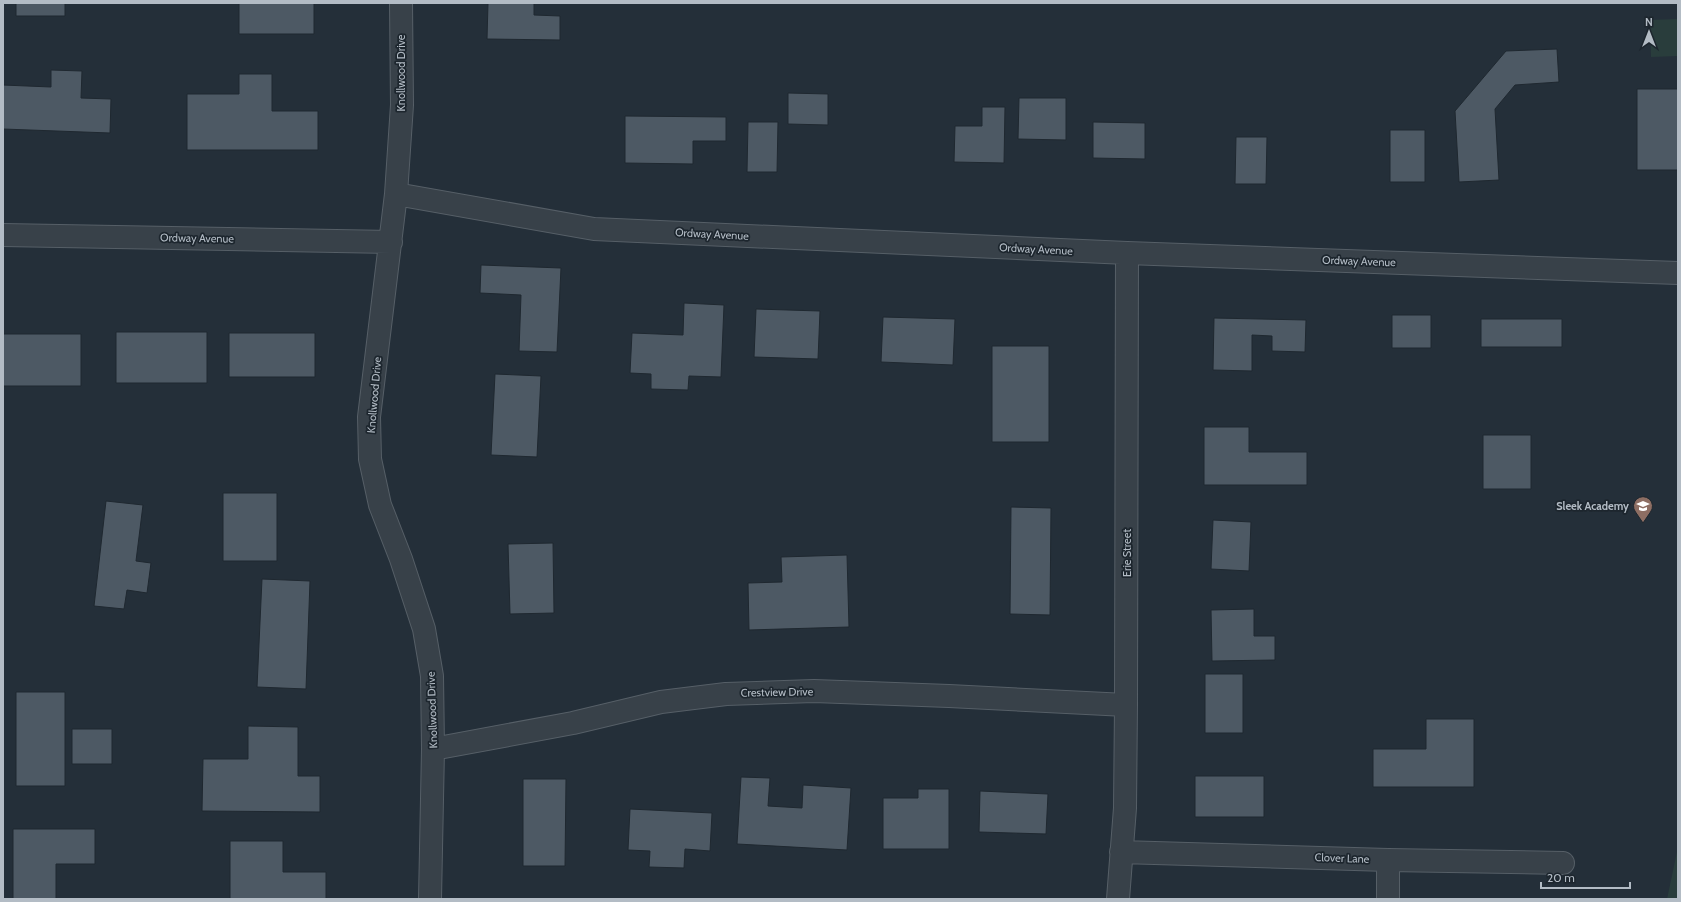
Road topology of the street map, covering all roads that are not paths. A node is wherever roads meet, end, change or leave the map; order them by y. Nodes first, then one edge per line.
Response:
1 (401, 3) edge
2 (396, 194) junction
3 (3, 236) edge
4 (391, 242) junction
5 (1127, 253) junction
6 (1678, 272) edge
7 (1126, 705) junction
8 (433, 749) junction
9 (1121, 852) junction
10 (1388, 860) junction
11 (1563, 863) dead end
12 (430, 899) edge
13 (1118, 899) edge
14 (1388, 899) edge

1 - 2 street, Knollwood Drive
2 - 4 street, Knollwood Drive
2 - 5 street, Ordway Avenue
3 - 4 street, Ordway Avenue
4 - 8 street, Knollwood Drive
5 - 6 street, Ordway Avenue
5 - 7 street, Erie Street
7 - 8 street, Crestview Drive
7 - 9 street, Erie Street
8 - 12 street, Knollwood Drive
9 - 10 street, Clover Lane
9 - 13 street, Erie Street
10 - 11 street, Clover Lane
10 - 14 street

